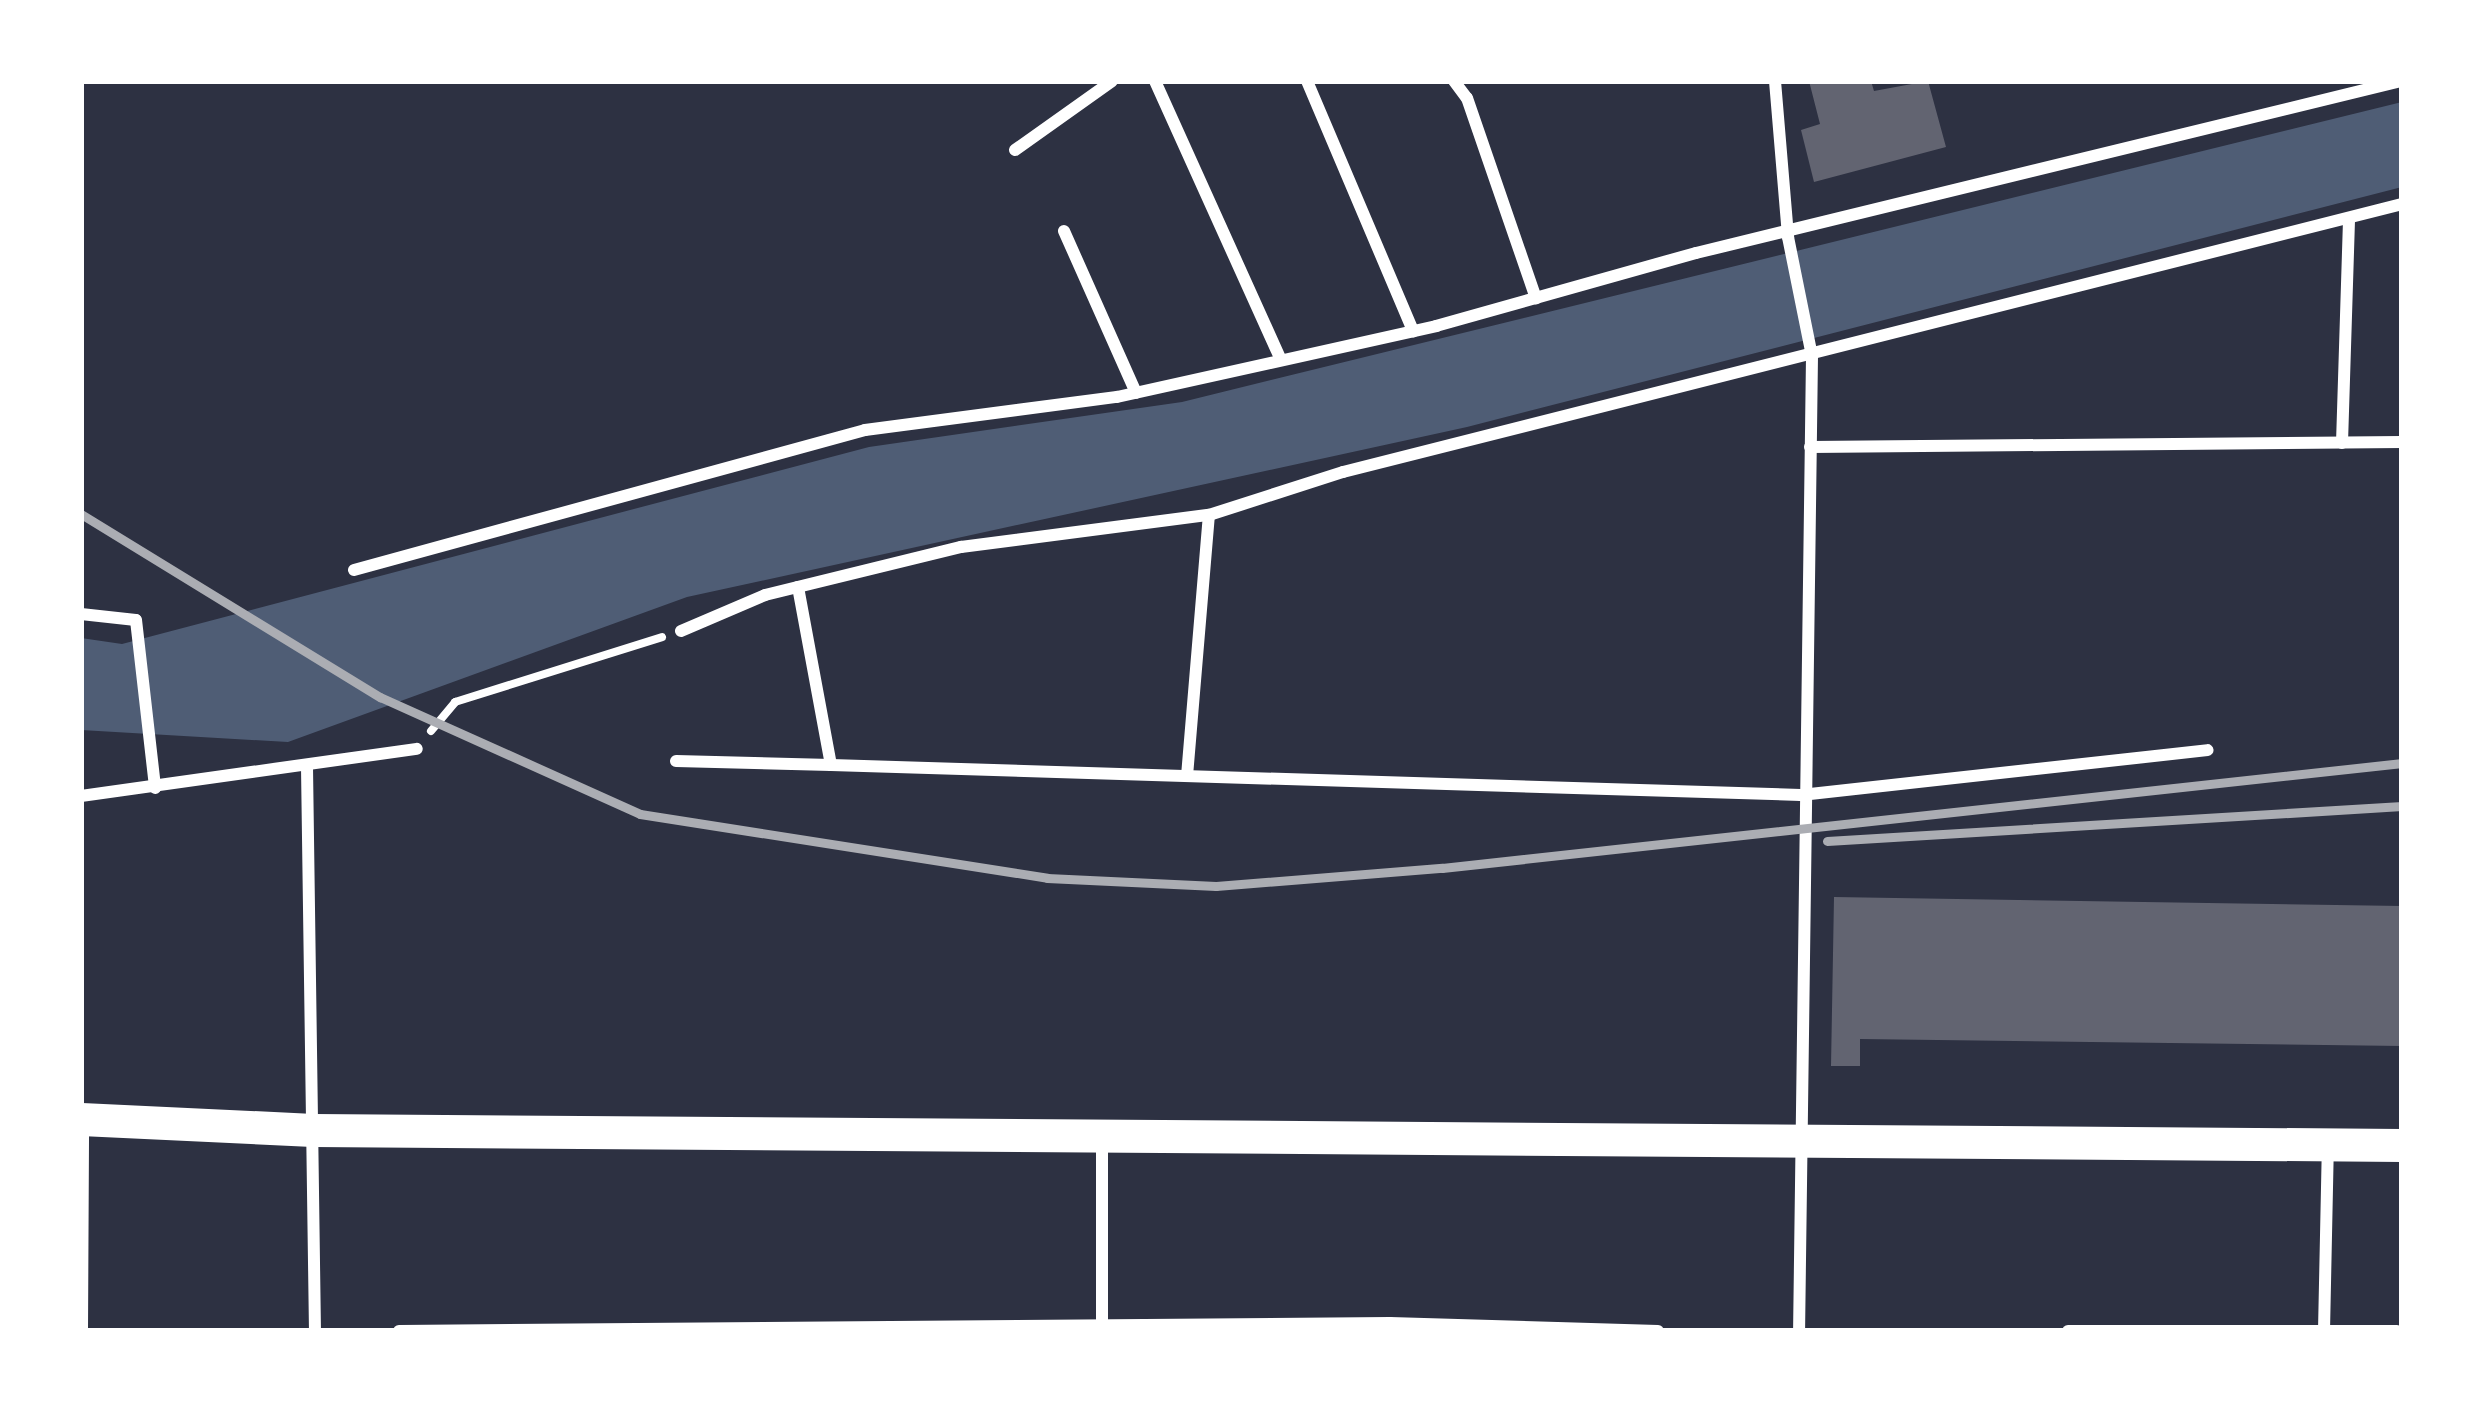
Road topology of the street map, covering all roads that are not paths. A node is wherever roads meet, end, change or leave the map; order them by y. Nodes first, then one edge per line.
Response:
1 (1112, 81) edge
2 (1155, 81) edge
3 (1307, 81) edge
4 (1454, 81) edge
5 (1775, 81) edge
6 (2401, 81) edge
7 (1015, 150) dead end
8 (2402, 204) edge
9 (2348, 218) junction
10 (1064, 230) dead end
11 (1788, 237) junction
12 (1536, 298) junction
13 (1413, 331) junction
14 (1812, 356) junction
15 (1281, 360) junction
16 (1136, 393) junction
17 (2342, 442) junction
18 (2402, 442) edge
19 (1810, 448) junction
20 (1209, 515) junction
21 (355, 570) dead end
22 (798, 587) junction
23 (81, 614) edge
24 (681, 631) road end
25 (417, 749) road end
26 (2208, 750) dead end
27 (676, 761) dead end
28 (831, 765) junction
29 (308, 766) junction
30 (1186, 776) junction
31 (155, 788) junction
32 (1801, 795) junction
33 (81, 796) edge
34 (82, 1120) edge
35 (313, 1130) junction
36 (1102, 1135) junction
37 (1797, 1138) junction
38 (2402, 1144) edge
39 (2328, 1146) junction
40 (1102, 1327) edge
41 (2324, 1330) edge
42 (82, 1331) edge
43 (315, 1331) edge
44 (399, 1331) edge
45 (1658, 1331) edge
46 (1798, 1331) edge
47 (2068, 1331) edge
48 (2396, 1331) edge

1 - 7 street
2 - 15 street
3 - 13 street
4 - 12 street
5 - 11 street
6 - 11 street
8 - 9 street
9 - 14 street
9 - 17 street
10 - 16 street
11 - 12 street
11 - 14 street
12 - 13 street
13 - 15 street
14 - 19 street
14 - 20 street
15 - 16 street
16 - 21 street
17 - 18 street
17 - 19 street
19 - 32 street
20 - 22 street
20 - 30 street
22 - 24 street
22 - 28 street
23 - 31 street
25 - 29 street
26 - 32 street
27 - 28 street
28 - 30 street
29 - 31 street
29 - 35 street
30 - 32 street
31 - 33 street
32 - 37 street
34 - 35 highway
34 - 42 street
35 - 36 highway
35 - 43 street
36 - 37 highway
36 - 40 street
37 - 39 highway
37 - 46 street
38 - 39 highway
39 - 41 street
40 - 44 street
40 - 45 street
41 - 47 street
41 - 48 street

